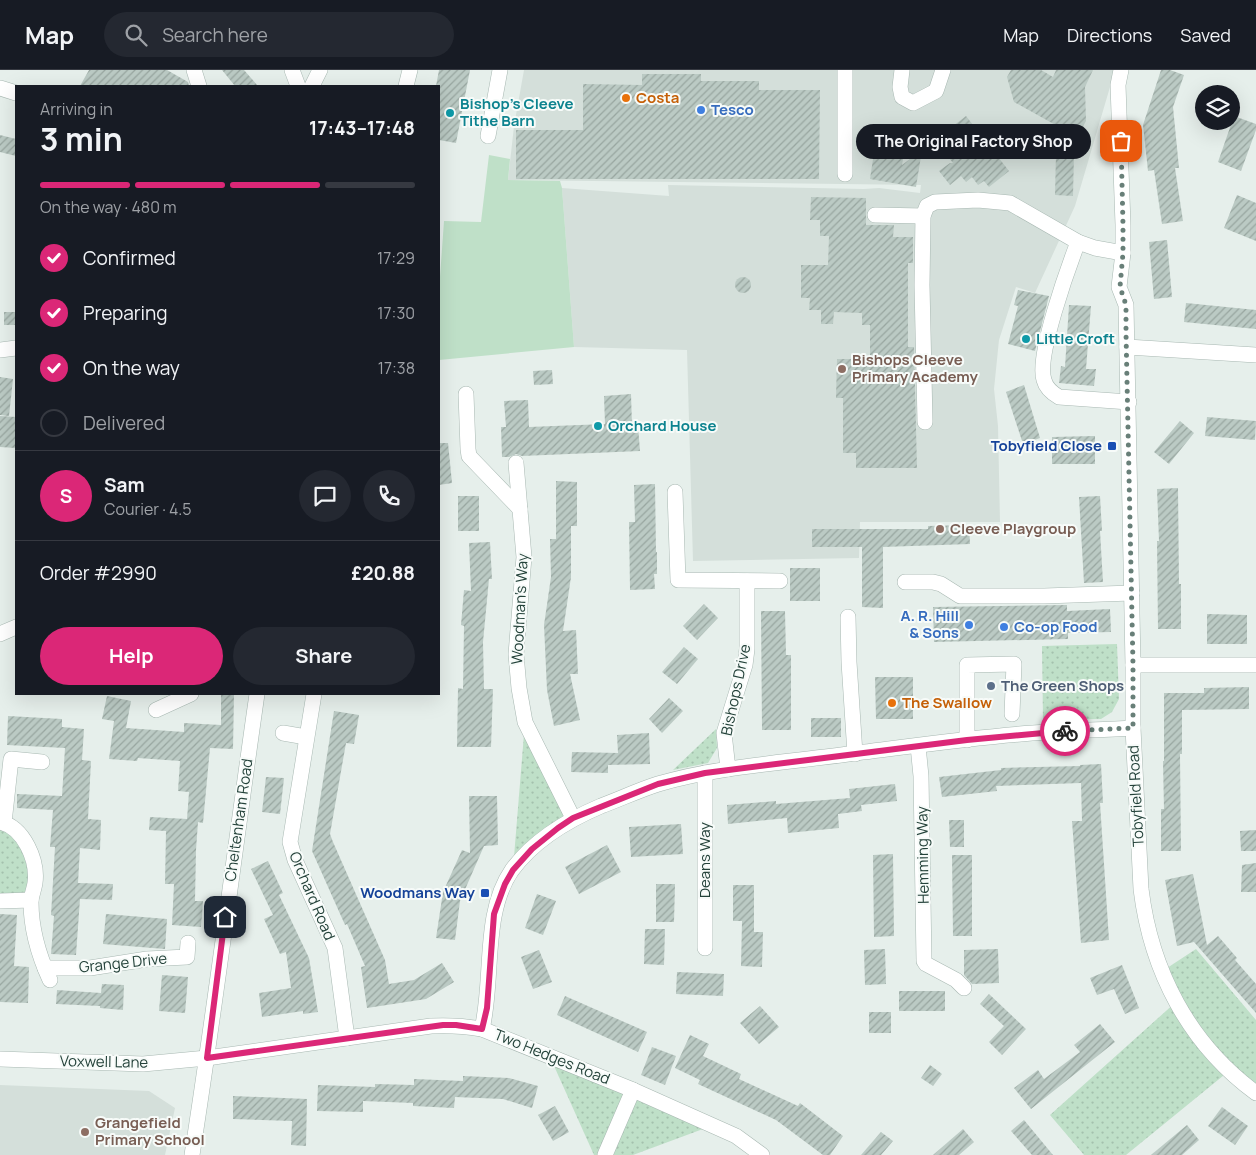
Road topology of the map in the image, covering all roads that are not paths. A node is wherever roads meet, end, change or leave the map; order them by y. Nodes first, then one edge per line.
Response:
1 (194, 70) edge
2 (292, 70) edge
3 (320, 70) edge
4 (410, 70) edge
5 (500, 70) edge
6 (845, 70) edge
7 (902, 70) edge
8 (943, 70) edge
9 (1121, 70) edge
10 (199, 85) edge
11 (298, 85) edge
12 (312, 85) edge
13 (406, 85) edge
14 (0, 88) edge
15 (15, 93) edge
16 (488, 136) dead end
17 (845, 174) dead end
18 (875, 214) dead end
19 (923, 216) junction
20 (1078, 242) junction
21 (1123, 253) junction
22 (1127, 347) junction
23 (15, 348) edge
24 (0, 350) edge
25 (1256, 355) edge
26 (466, 394) dead end
27 (1128, 402) junction
28 (925, 422) dead end
29 (516, 463) dead end
30 (675, 492) dead end
31 (520, 509) junction
32 (747, 581) junction
33 (780, 581) dead end
34 (905, 582) dead end
35 (1132, 593) junction
36 (848, 617) dead end
37 (15, 627) edge
38 (0, 634) edge
39 (1133, 665) junction
40 (1256, 665) edge
41 (189, 695) edge
42 (257, 695) edge
43 (314, 695) edge
44 (156, 710) dead end
45 (1012, 714) dead end
46 (1133, 728) junction
47 (283, 733) dead end
48 (306, 737) junction
49 (967, 740) junction
50 (918, 746) junction
51 (855, 754) junction
52 (42, 762) dead end
53 (728, 769) junction
54 (705, 773) junction
55 (573, 818) junction
56 (2, 822) edge
57 (31, 900) junction
58 (0, 901) edge
59 (188, 943) dead end
60 (705, 948) dead end
61 (964, 988) dead end
62 (482, 1029) junction
63 (347, 1038) junction
64 (207, 1058) junction
65 (0, 1059) edge
66 (633, 1090) junction
67 (1256, 1093) edge
68 (192, 1155) edge
69 (605, 1155) edge
70 (762, 1155) edge

1 - 10 street
2 - 11 street
3 - 12 street
4 - 13 street
5 - 16 street
6 - 17 street
7 - 8 street
9 - 21 street, Tobyfield Road
14 - 15 street
18 - 19 street
19 - 20 street
19 - 28 street
20 - 21 street
20 - 27 street
21 - 22 street, Tobyfield Road
22 - 25 street
22 - 27 street, Tobyfield Road
23 - 24 street
26 - 31 street
27 - 35 street, Tobyfield Road
29 - 31 street, Woodman's Way
30 - 32 street
31 - 55 street, Woodman's Way
32 - 33 street
32 - 53 street, Bishops Drive
34 - 35 street
35 - 39 street, Tobyfield Road
36 - 51 street
37 - 38 street
39 - 40 street
39 - 46 street, Tobyfield Road
41 - 44 street
42 - 64 street, Cheltenham Road
43 - 48 street, Orchard Road
45 - 49 street
46 - 49 street
46 - 67 street, Tobyfield Road
47 - 48 street
48 - 63 street, Orchard Road
49 - 50 street
50 - 51 street
50 - 61 street, Hemming Way
51 - 53 street
52 - 56 street, Grange Drive
53 - 54 street
54 - 55 street
54 - 60 street, Deans Way
55 - 62 street
56 - 57 street, Grange Drive
57 - 58 street
57 - 59 street, Grange Drive
62 - 63 street, Two Hedges Road
62 - 66 street, Two Hedges Road
63 - 64 street, Two Hedges Road
64 - 65 street, Voxwell Lane
64 - 68 street, Cheltenham Road
66 - 69 street
66 - 70 street, Two Hedges Road

